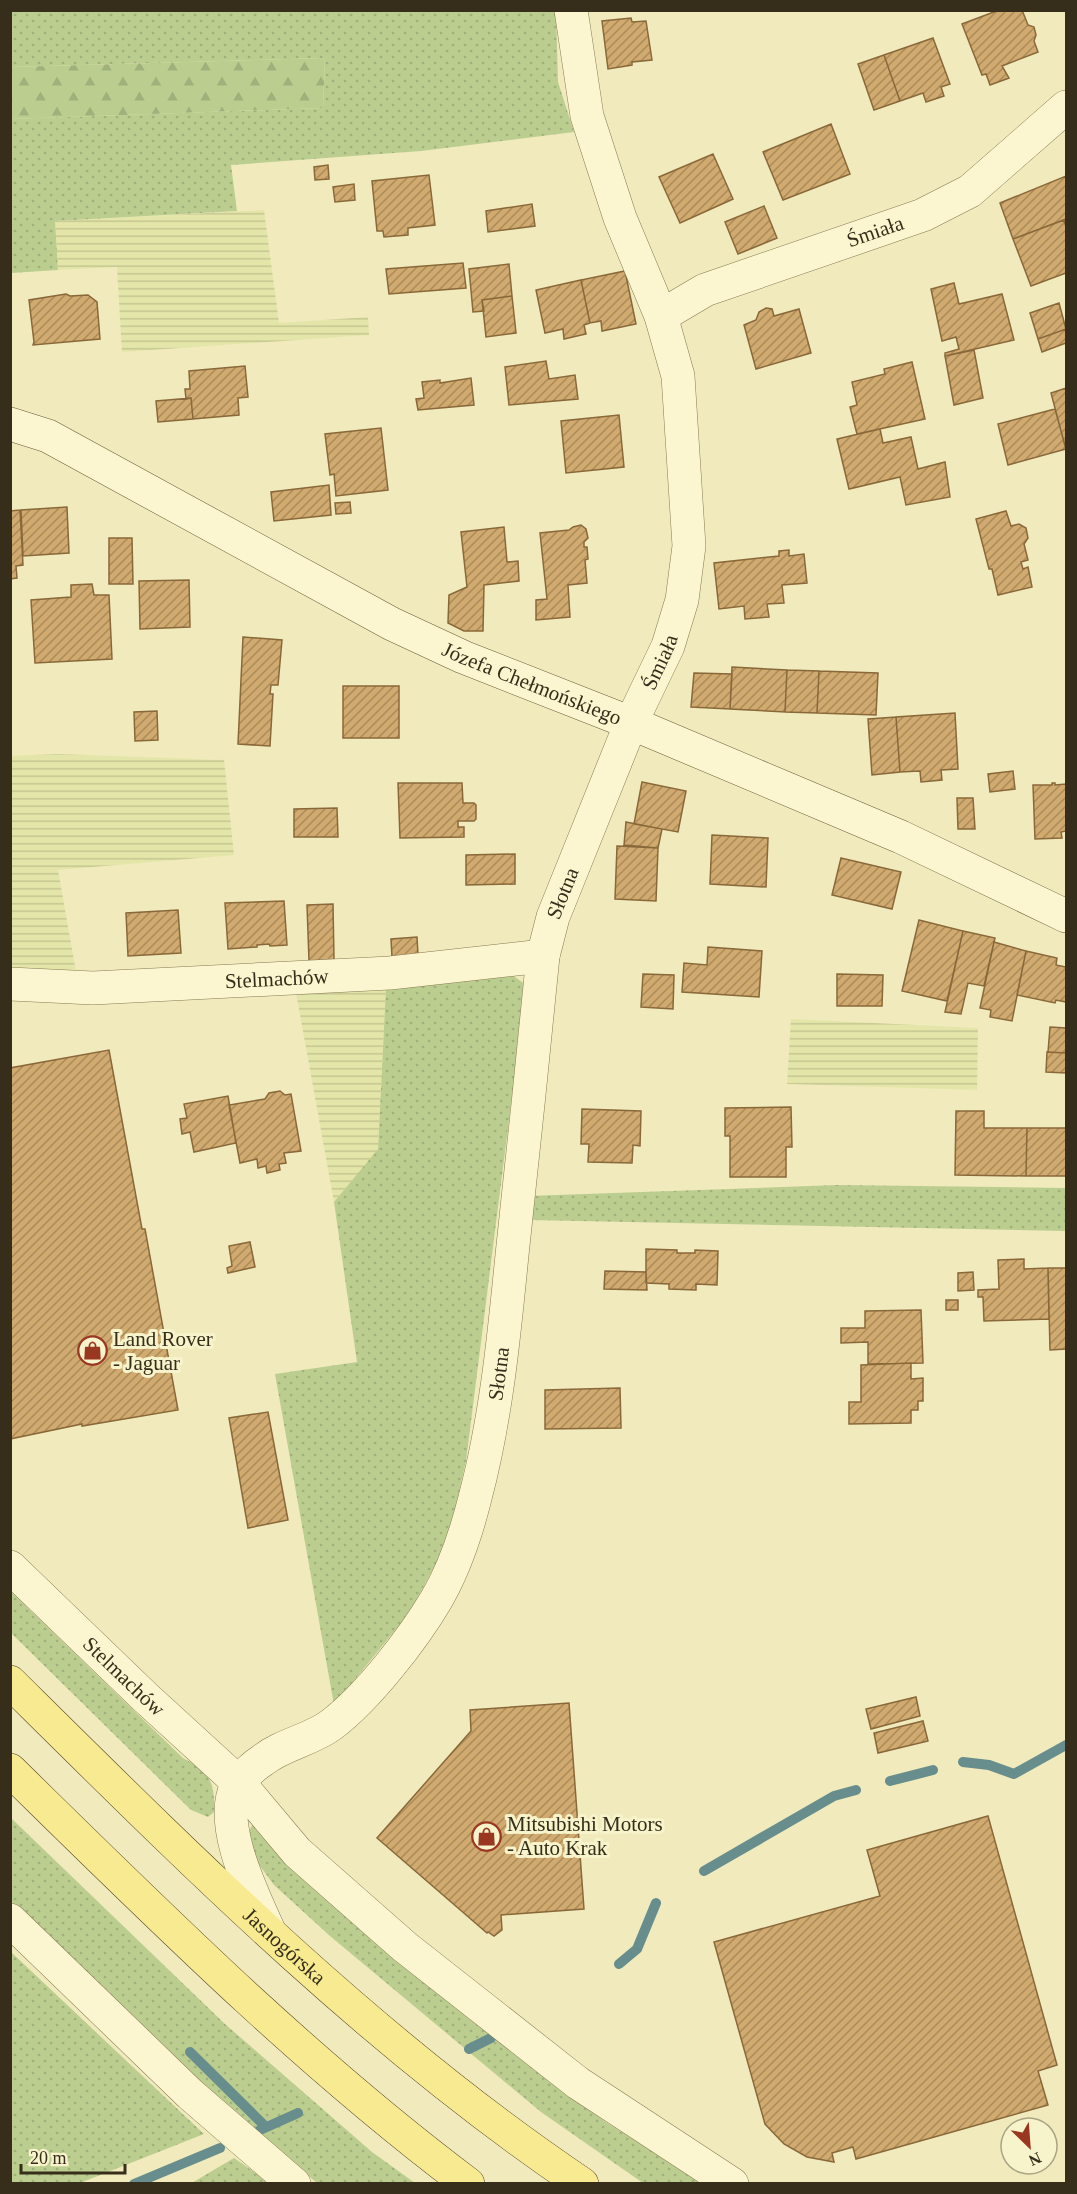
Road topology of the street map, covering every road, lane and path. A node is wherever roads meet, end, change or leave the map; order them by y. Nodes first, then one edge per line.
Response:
1 (571, 10) edge
2 (1066, 107) edge
3 (661, 316) junction
4 (10, 424) edge
5 (631, 723) junction
6 (1066, 916) edge
7 (543, 956) junction
8 (10, 984) edge
9 (10, 1567) edge
10 (10, 1682) edge
11 (10, 1770) edge
12 (238, 1783) junction
13 (10, 1920) edge
14 (270, 1933) junction
15 (294, 2184) edge
16 (468, 2184) edge
17 (582, 2184) edge
18 (732, 2184) edge

1 - 3 street, Śmiała
2 - 3 street, Śmiała
3 - 5 street, Śmiała
4 - 5 street, Józefa Chełmońskiego
5 - 6 street, Józefa Chełmońskiego
5 - 7 street, Słotna
7 - 8 street, Stelmachów
7 - 12 street, Słotna
9 - 12 street, Stelmachów
10 - 14 main road, Jasnogórska
11 - 16 main road
12 - 14 street
12 - 18 street, Stelmachów
13 - 15 street
14 - 17 main road, Jasnogórska

